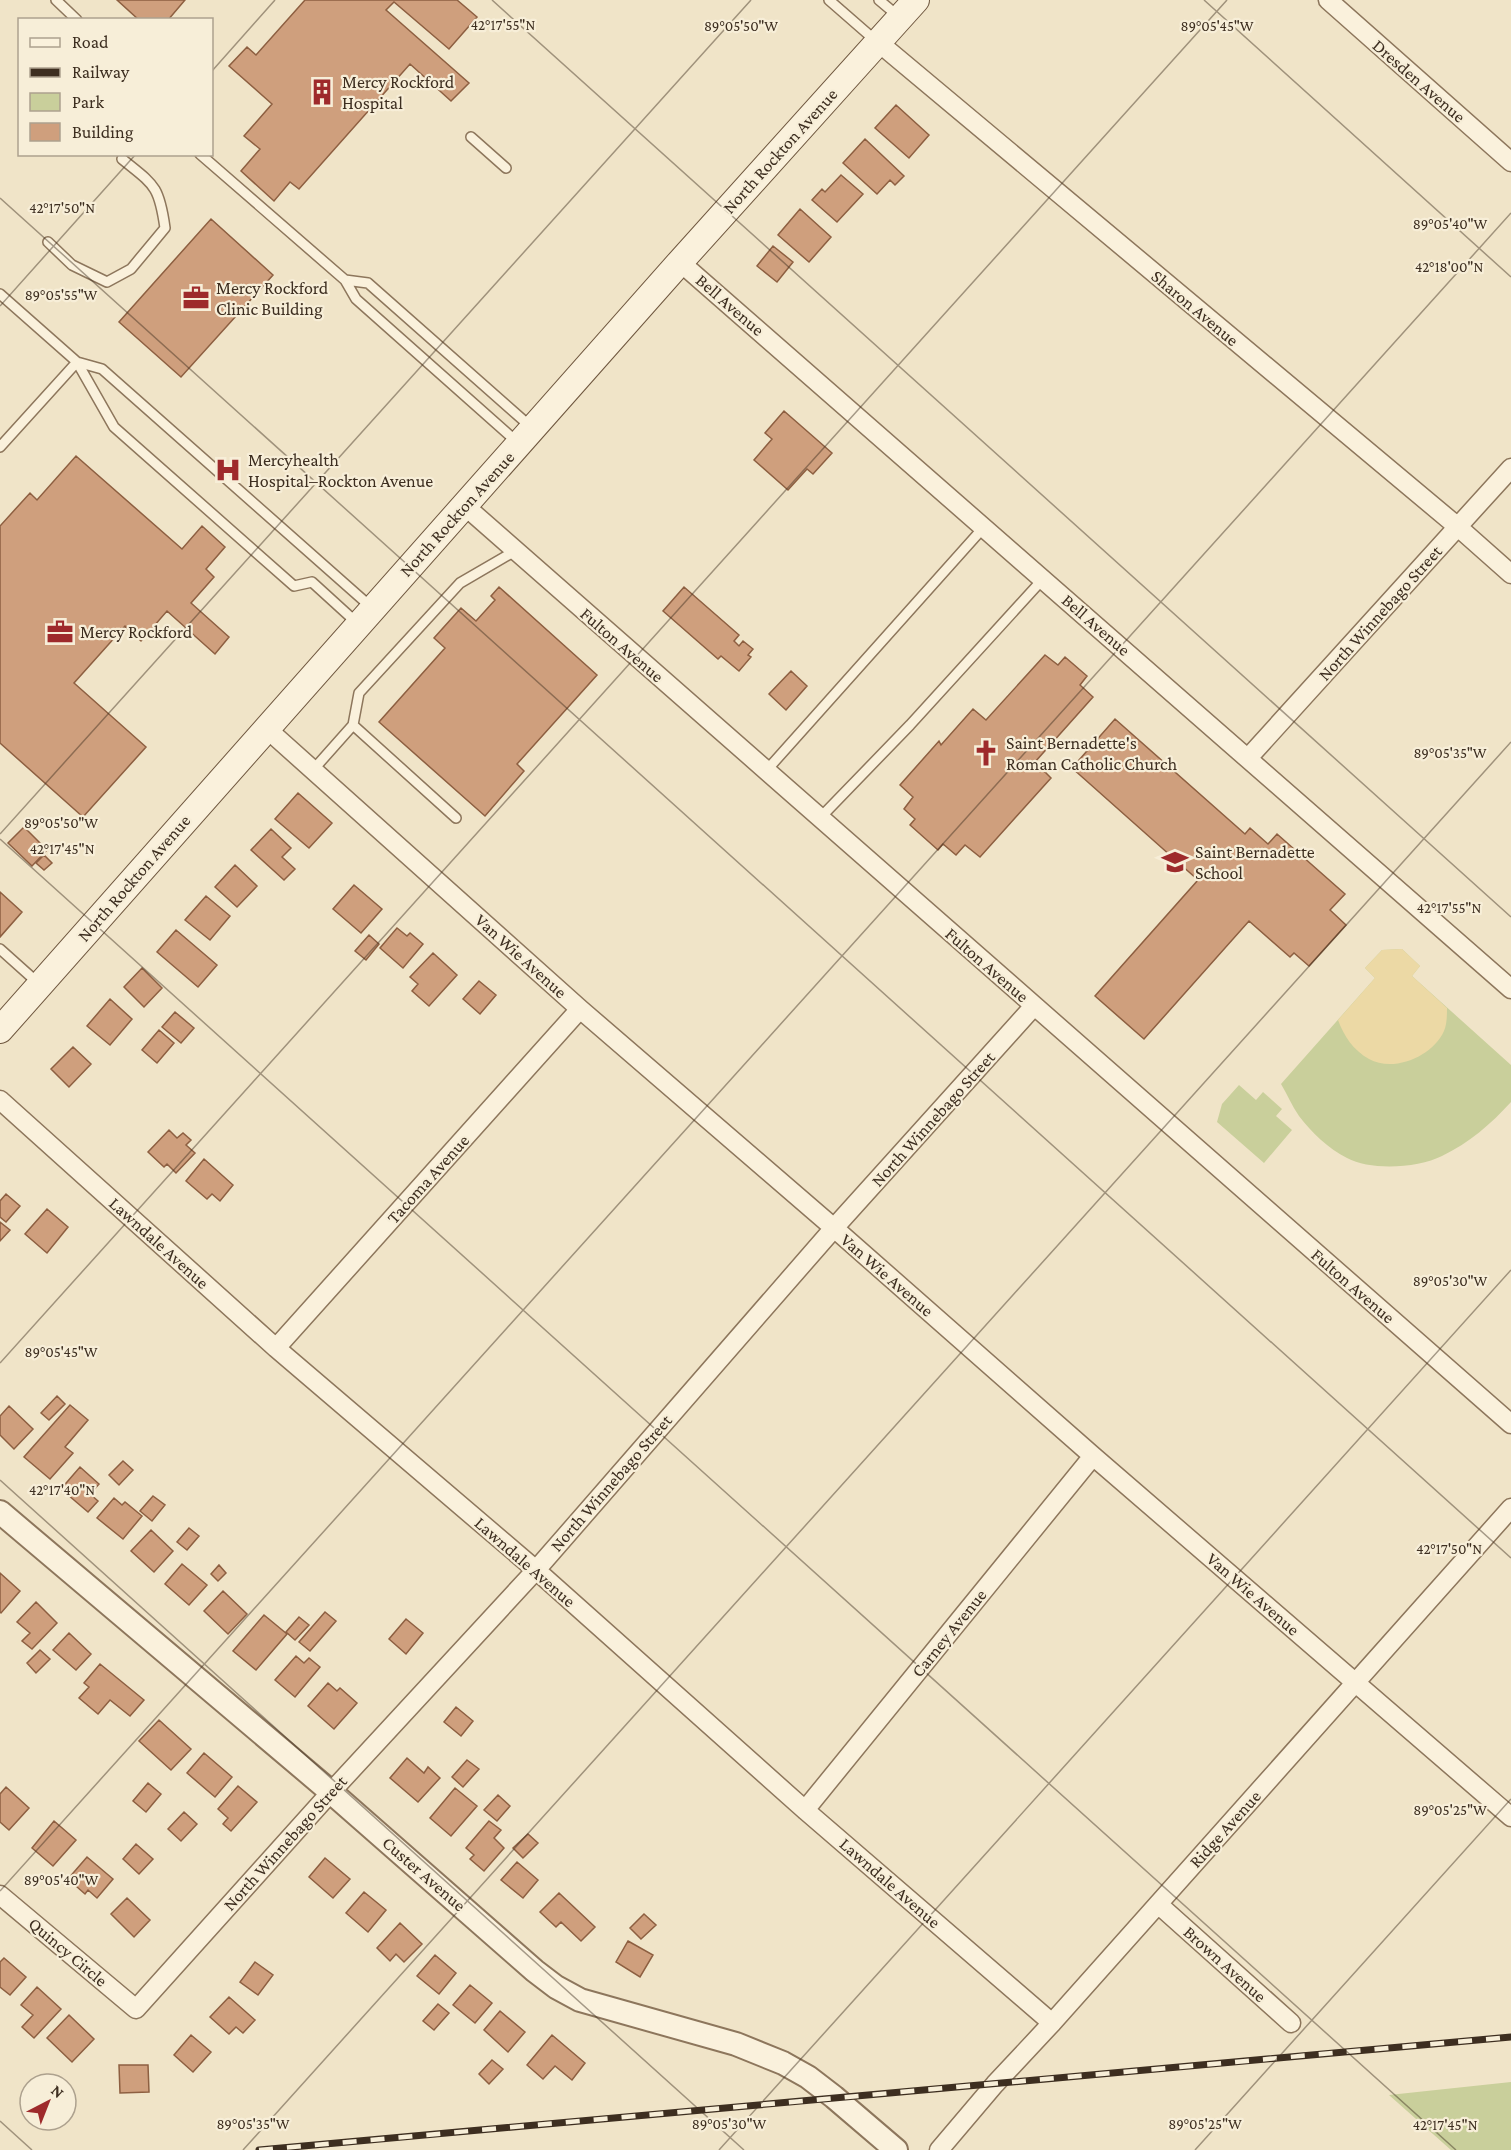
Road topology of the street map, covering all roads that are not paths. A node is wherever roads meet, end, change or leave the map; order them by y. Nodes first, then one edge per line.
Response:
1 (56, 0) edge
2 (829, 0) edge
3 (879, 0) edge
4 (1328, 0) edge
5 (908, 9) edge
6 (75, 18) edge
7 (878, 42) junction
8 (471, 137) dead end
9 (202, 156) edge
10 (122, 159) dead end
11 (1511, 162) edge
12 (506, 168) dead end
13 (48, 242) dead end
14 (680, 262) junction
15 (345, 280) junction
16 (0, 294) edge
17 (77, 362) junction
18 (526, 437) junction
19 (0, 447) edge
20 (1511, 468) edge
21 (465, 506) junction
22 (984, 527) junction
23 (1458, 527) junction
24 (515, 551) junction
25 (1511, 574) edge
26 (1043, 579) junction
27 (366, 616) junction
28 (353, 725) junction
29 (266, 728) junction
30 (1248, 758) junction
31 (313, 770) junction
32 (766, 771) junction
33 (456, 818) dead end
34 (820, 818) junction
35 (0, 949) edge
36 (40, 985) junction
37 (1511, 989) edge
38 (1034, 1006) junction
39 (580, 1009) junction
40 (0, 1030) edge
41 (0, 1100) edge
42 (834, 1228) junction
43 (276, 1348) junction
44 (1511, 1424) edge
45 (1093, 1456) junction
46 (1511, 1508) edge
47 (0, 1512) edge
48 (536, 1570) junction
49 (1356, 1683) junction
50 (331, 1792) junction
51 (805, 1810) junction
52 (1511, 1817) edge
53 (0, 1895) edge
54 (1158, 1904) junction
55 (136, 2010) joint
56 (1052, 2023) junction
57 (1291, 2024) dead end
58 (896, 2150) edge
59 (939, 2150) edge

1 - 6 lane
2 - 7 lane
3 - 5 lane
4 - 11 street, Dresden Avenue
5 - 7 main road, North Rockton Avenue
7 - 14 main road, North Rockton Avenue
7 - 23 street, Sharon Avenue
8 - 12 lane
9 - 15 lane
10 - 13 lane
14 - 18 main road, North Rockton Avenue
14 - 22 street, Bell Avenue
15 - 18 lane
15 - 18 lane
16 - 17 lane
17 - 19 lane
17 - 27 lane
17 - 27 lane
18 - 21 main road, North Rockton Avenue
20 - 23 street, North Winnebago Street
21 - 24 street, Fulton Avenue
21 - 27 main road, North Rockton Avenue
22 - 26 street, Bell Avenue
22 - 32 lane
23 - 25 street, Sharon Avenue
23 - 30 street, North Winnebago Street
24 - 28 lane
24 - 32 street, Fulton Avenue
26 - 30 street, Bell Avenue
26 - 34 lane
27 - 29 main road, North Rockton Avenue
28 - 31 lane
28 - 33 lane
29 - 31 street, Van Wie Avenue
29 - 36 main road, North Rockton Avenue
30 - 37 street, Bell Avenue
31 - 39 street, Van Wie Avenue
32 - 34 street, Fulton Avenue
34 - 38 street, Fulton Avenue
35 - 36 lane
36 - 40 main road, North Rockton Avenue
38 - 42 street, North Winnebago Street
38 - 44 street, Fulton Avenue
39 - 42 street, Van Wie Avenue
39 - 43 street, Tacoma Avenue
41 - 43 street, Lawndale Avenue
42 - 45 street, Van Wie Avenue
42 - 48 street, North Winnebago Street
43 - 48 street, Lawndale Avenue
45 - 49 street, Van Wie Avenue
45 - 51 street, Carney Avenue
46 - 49 street, Ridge Avenue
47 - 50 street, Custer Avenue
48 - 50 street, North Winnebago Street
48 - 51 street, Lawndale Avenue
49 - 52 street, Van Wie Avenue
49 - 54 street, Ridge Avenue
50 - 55 street, North Winnebago Street
50 - 58 street, Custer Avenue
51 - 56 street, Lawndale Avenue
53 - 55 street, Quincy Circle
54 - 56 street, Ridge Avenue
54 - 57 street, Brown Avenue
56 - 59 street, Ridge Avenue

